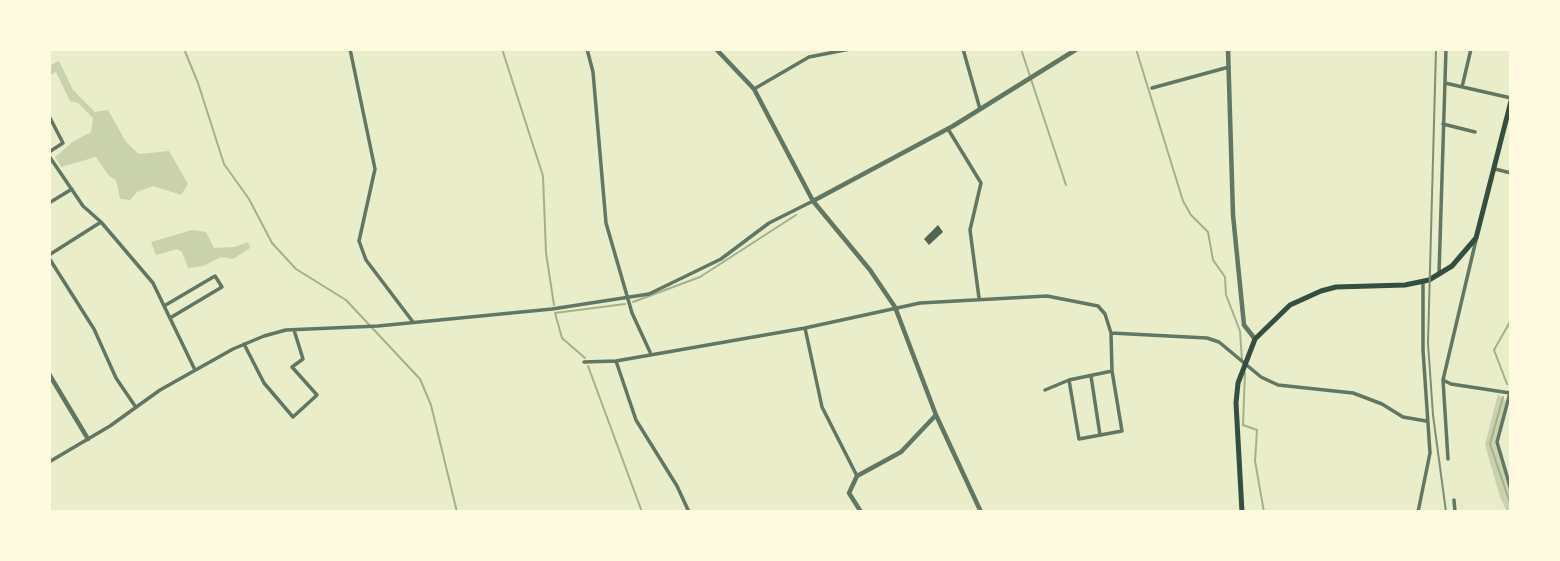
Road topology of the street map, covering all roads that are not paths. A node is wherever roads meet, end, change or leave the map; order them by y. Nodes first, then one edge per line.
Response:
1 (350, 49) edge
2 (587, 49) edge
3 (716, 49) edge
4 (850, 49) edge
5 (963, 49) edge
6 (1077, 49) edge
7 (1228, 49) edge
8 (1446, 49) edge
9 (1471, 49) edge
10 (1229, 67) junction
11 (1444, 83) junction
12 (1462, 87) junction
13 (1152, 88) dead end
14 (754, 89) junction
15 (1511, 100) edge
16 (979, 110) junction
17 (49, 116) edge
18 (952, 117) dead end
19 (957, 123) junction
20 (1443, 124) junction
21 (948, 129) junction
22 (1475, 132) dead end
23 (1507, 133) edge
24 (49, 154) edge
25 (1495, 169) junction
26 (1511, 173) edge
27 (72, 189) junction
28 (813, 201) junction
29 (49, 203) edge
30 (101, 222) junction
31 (1476, 238) junction
32 (49, 256) edge
33 (1439, 275) junction
34 (1423, 281) junction
35 (979, 298) junction
36 (628, 299) junction
37 (164, 306) junction
38 (895, 307) junction
39 (170, 318) junction
40 (413, 323) junction
41 (805, 328) junction
42 (294, 330) junction
43 (1111, 333) junction
44 (1255, 339) junction
45 (244, 344) junction
46 (650, 353) junction
47 (616, 361) junction
48 (1244, 361) junction
49 (584, 362) dead end
50 (195, 370) junction
51 (1112, 371) junction
52 (49, 374) edge
53 (1091, 376) junction
54 (1069, 380) junction
55 (1443, 380) junction
56 (1045, 390) dead end
57 (1511, 392) edge
58 (135, 406) junction
59 (936, 415) junction
60 (1426, 421) junction
61 (1100, 435) junction
62 (88, 439) junction
63 (1448, 459) dead end
64 (49, 462) edge
65 (857, 476) junction
66 (1509, 481) edge
67 (1511, 490) edge
68 (1454, 500) dead end
69 (689, 512) edge
70 (861, 512) edge
71 (981, 512) edge
72 (1241, 512) edge
73 (1418, 512) edge
74 (1455, 512) edge

1 - 40 street
2 - 36 street
3 - 14 street
4 - 14 street
5 - 16 street
6 - 16 street
7 - 10 street
8 - 11 street
9 - 12 street
10 - 13 street
10 - 44 street
11 - 12 street
11 - 20 street
12 - 15 street
14 - 28 street
15 - 23 main road
16 - 19 street
17 - 24 street
18 - 19 street
19 - 21 street
20 - 22 street
20 - 33 street
21 - 28 street
21 - 35 street
23 - 25 main road
24 - 27 street
25 - 26 street
25 - 31 main road
27 - 29 street
27 - 30 street
28 - 36 street
28 - 38 street
30 - 32 street
30 - 37 street
31 - 33 main road
31 - 55 street
32 - 58 street
33 - 34 main road
34 - 44 main road
34 - 60 street
35 - 38 street
35 - 43 street
36 - 40 street
36 - 46 street
37 - 39 street
37 - 39 street
38 - 41 street
38 - 59 street
39 - 50 street
40 - 42 street
41 - 46 street
41 - 65 street
42 - 45 street
42 - 45 street
43 - 48 street
43 - 51 street
44 - 48 main road
45 - 50 street
46 - 47 street
47 - 49 street
47 - 69 street
48 - 60 street
48 - 72 main road
50 - 58 street
51 - 53 street
51 - 61 street
52 - 62 street
53 - 54 street
53 - 61 street
54 - 56 street
54 - 61 street
55 - 57 street
55 - 63 street
57 - 66 street
58 - 62 street
59 - 65 street
59 - 71 street
60 - 73 street
62 - 64 street
65 - 70 street
66 - 67 street
68 - 74 street

